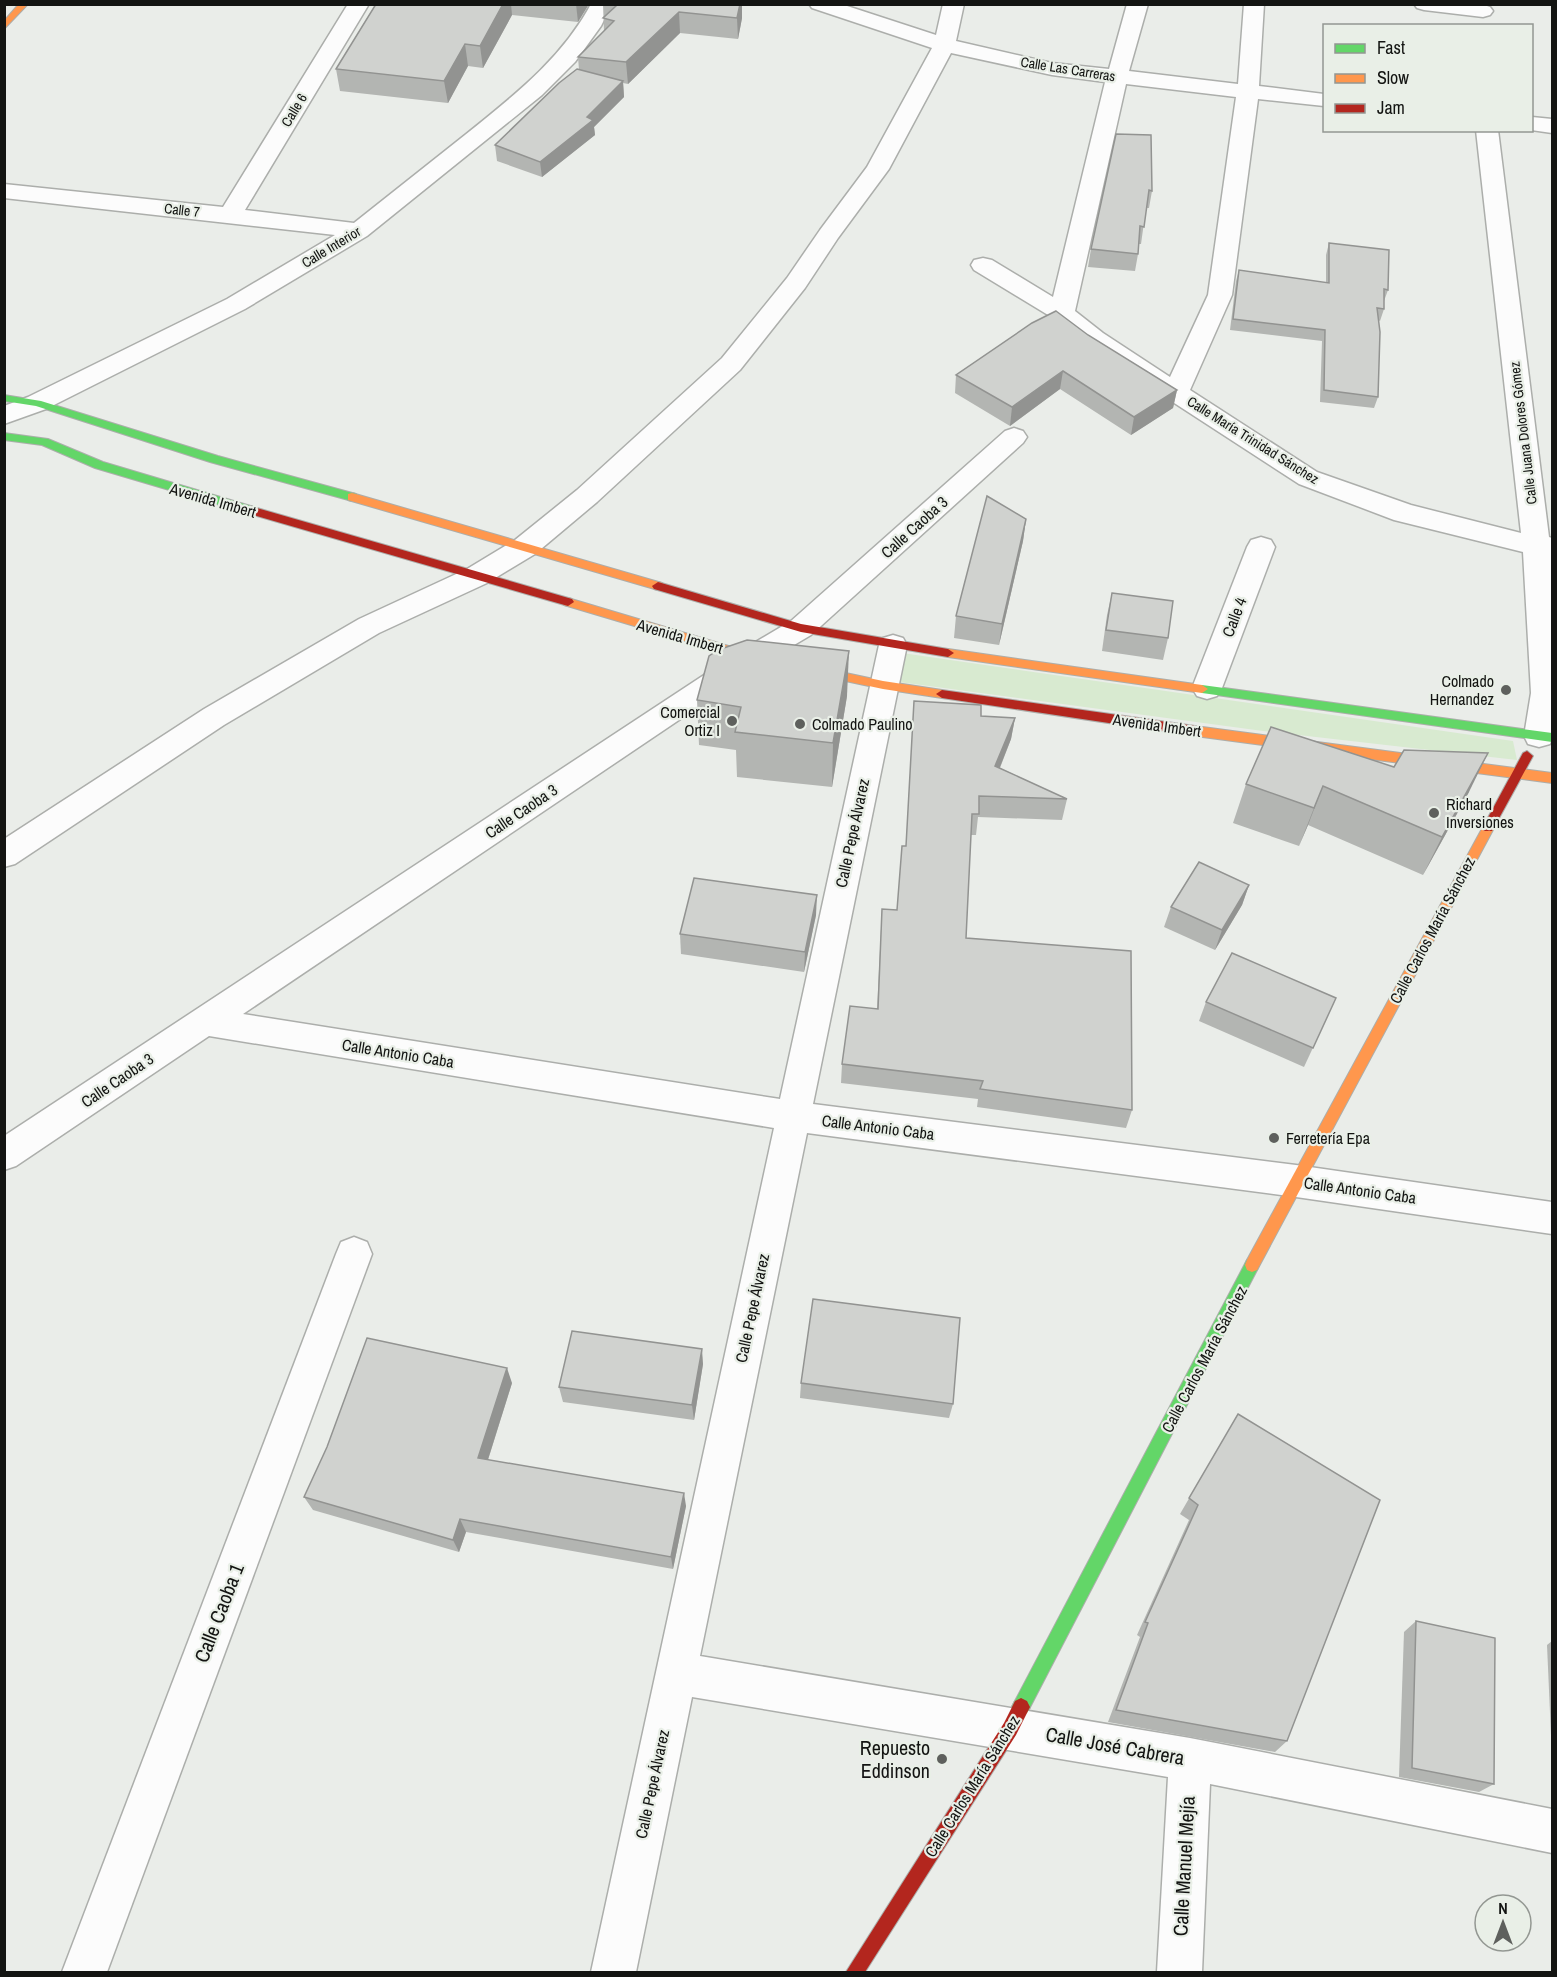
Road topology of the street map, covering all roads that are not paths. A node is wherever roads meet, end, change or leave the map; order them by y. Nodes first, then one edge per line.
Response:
1 (24, 4) edge
2 (359, 4) edge
3 (602, 4) edge
4 (819, 4) edge
5 (954, 4) edge
6 (1138, 4) edge
7 (1254, 4) edge
8 (1424, 4) edge
9 (1483, 14) edge
10 (4, 27) edge
11 (944, 45) junction
12 (1117, 77) junction
13 (1248, 91) junction
14 (1323, 100) edge
15 (1533, 124) edge
16 (1552, 126) edge
17 (1487, 132) edge
18 (4, 191) edge
19 (230, 215) junction
20 (359, 231) junction
21 (983, 265) dead end
22 (1062, 313) junction
23 (1176, 392) junction
24 (4, 398) edge
25 (37, 403) junction
26 (4, 416) edge
27 (4, 436) edge
28 (1014, 437) dead end
29 (525, 547) junction
30 (1262, 547) dead end
31 (1544, 547) edge
32 (477, 576) junction
33 (801, 628) junction
34 (894, 645) junction
35 (752, 657) junction
36 (883, 685) junction
37 (1207, 688) junction
38 (1546, 737) edge
39 (1517, 773) junction
40 (1552, 778) edge
41 (4, 855) edge
42 (206, 1022) junction
43 (793, 1116) junction
44 (4, 1155) edge
45 (1296, 1181) junction
46 (1552, 1218) edge
47 (354, 1254) dead end
48 (675, 1673) junction
49 (1010, 1728) junction
50 (1190, 1759) junction
51 (1552, 1831) edge
52 (84, 1972) edge
53 (613, 1972) edge
54 (855, 1972) edge
55 (1179, 1972) edge

1 - 10 main road
2 - 19 street, Calle 6
3 - 20 street, Calle Interior
4 - 11 street, Calle Las Carreras
5 - 11 street
6 - 12 street
7 - 13 street
8 - 9 street
11 - 12 street, Calle Las Carreras
11 - 29 street
12 - 13 street, Calle Las Carreras
12 - 22 street
13 - 14 street, Calle Las Carreras
13 - 23 street
15 - 16 street
17 - 31 street, Calle Juana Dolores Gómez
18 - 19 street, Calle 7
19 - 20 street, Calle 7
20 - 25 street, Calle Interior
21 - 22 street, Calle María Trinidad Sánchez
22 - 23 street, Calle María Trinidad Sánchez
23 - 31 street, Calle María Trinidad Sánchez
24 - 25 main road
25 - 26 street, Calle Interior
25 - 29 main road
27 - 32 main road, Avenida Imbert
28 - 33 street, Calle Caoba 3
29 - 32 street
29 - 33 main road
30 - 37 street, Calle 4
31 - 38 street, Calle Juana Dolores Gómez
32 - 35 main road, Avenida Imbert
32 - 41 street
33 - 34 main road
33 - 35 street, Calle Caoba 3
34 - 36 street, Calle Pepe Álvarez
34 - 37 main road
35 - 36 main road, Avenida Imbert
35 - 42 street, Calle Caoba 3
36 - 39 main road, Avenida Imbert
36 - 43 street, Calle Pepe Álvarez
37 - 38 main road
38 - 39 main road, Calle Carlos María Sánchez
39 - 40 main road, Avenida Imbert
39 - 45 main road, Calle Carlos María Sánchez
42 - 43 street, Calle Antonio Caba
42 - 44 street, Calle Caoba 3
43 - 45 street, Calle Antonio Caba
43 - 48 street, Calle Pepe Álvarez
45 - 46 street, Calle Antonio Caba
45 - 49 main road, Calle Carlos María Sánchez
47 - 52 street, Calle Caoba 1
48 - 49 street, Calle José Cabrera
48 - 53 street, Calle Pepe Álvarez
49 - 50 street, Calle José Cabrera
49 - 54 main road, Calle Carlos María Sánchez
50 - 51 street, Calle José Cabrera
50 - 55 street, Calle Manuel Mejía

